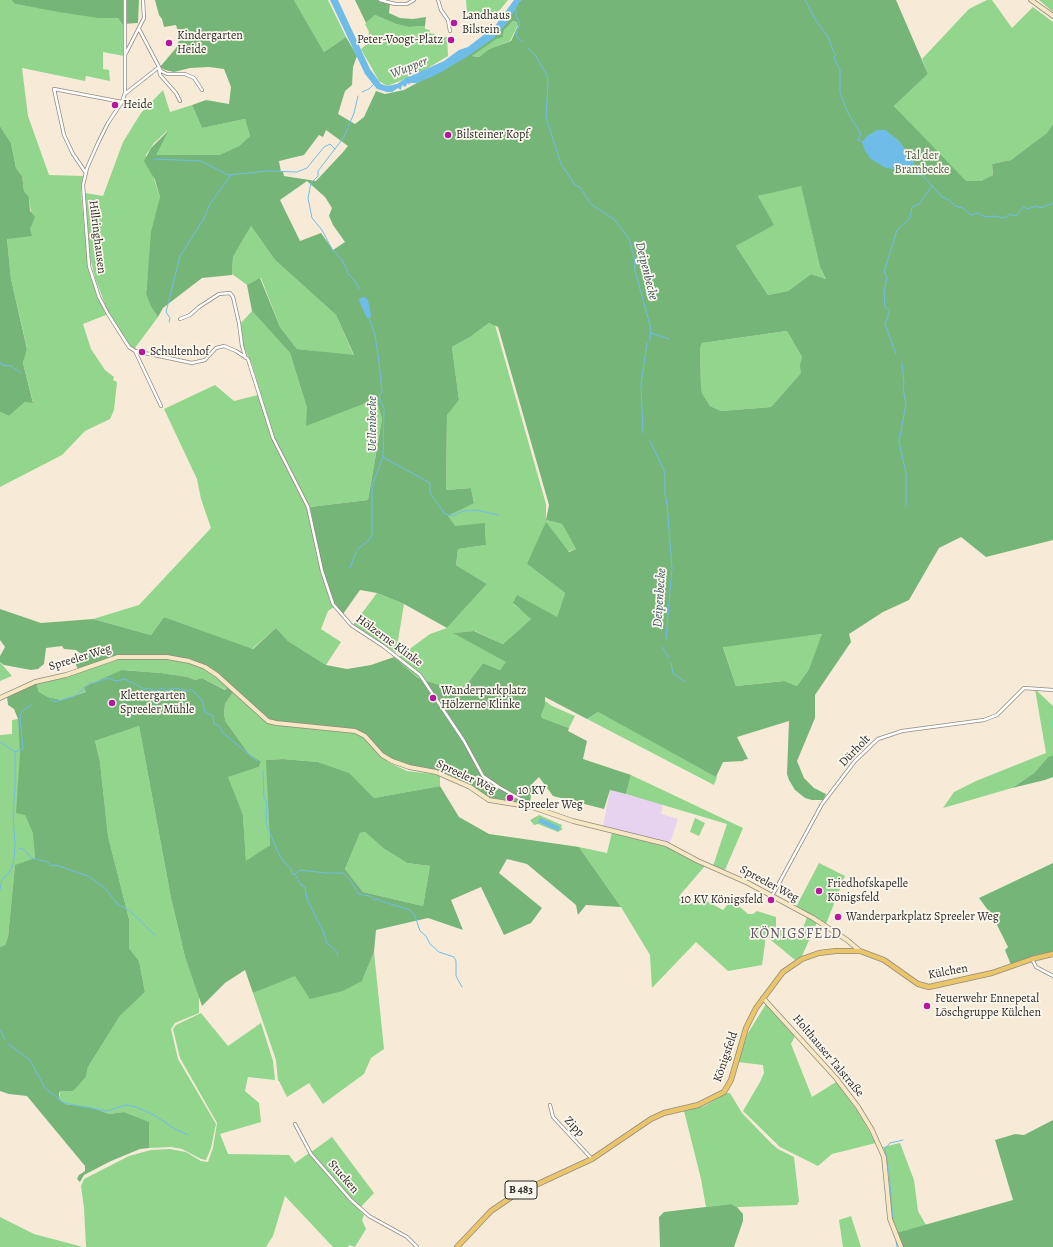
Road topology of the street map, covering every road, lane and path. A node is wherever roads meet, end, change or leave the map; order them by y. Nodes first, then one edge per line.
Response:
1 (125, 0) edge
2 (143, 0) edge
3 (380, 0) edge
4 (414, 0) edge
5 (438, 0) edge
6 (1032, 0) edge
7 (1053, 16) edge
8 (139, 29) junction
9 (450, 31) dead end
10 (124, 56) junction
11 (159, 67) junction
12 (202, 90) dead end
13 (125, 93) junction
14 (180, 101) dead end
15 (122, 102) junction
16 (86, 173) junction
17 (180, 319) dead end
18 (135, 351) junction
19 (246, 356) junction
20 (161, 406) dead end
21 (1053, 690) edge
22 (0, 698) edge
23 (528, 807) junction
24 (771, 896) junction
25 (860, 951) junction
26 (1053, 954) edge
27 (1032, 959) junction
28 (1053, 976) edge
29 (763, 998) junction
30 (550, 1105) dead end
31 (295, 1124) dead end
32 (592, 1159) junction
33 (459, 1246) edge
34 (417, 1247) edge
35 (900, 1247) edge

1 - 10 street
2 - 8 street
3 - 4 street
5 - 9 street
6 - 7 street
8 - 10 street
8 - 11 street
10 - 13 street
11 - 12 street
11 - 13 street
11 - 14 street
13 - 15 street, Hillringhausen
15 - 16 street, Hillringhausen
15 - 16 street
16 - 18 street, Hillringhausen
17 - 19 street
18 - 19 street
18 - 20 street
19 - 23 street, Hölzerne Klinke
21 - 24 street, Dürholt
22 - 23 street, Spreeler Weg
23 - 24 street, Spreeler Weg
24 - 25 street, Spreeler Weg
25 - 27 main road, Külchen / B 483
25 - 29 main road, Königsfeld / B 483
26 - 27 main road, Külchen
27 - 28 street
29 - 32 main road, Königsfeld / B 483
29 - 35 street, Holthauser Talstraße
30 - 32 street, Zipp
31 - 34 street, Stucken
32 - 33 main road, B 483

